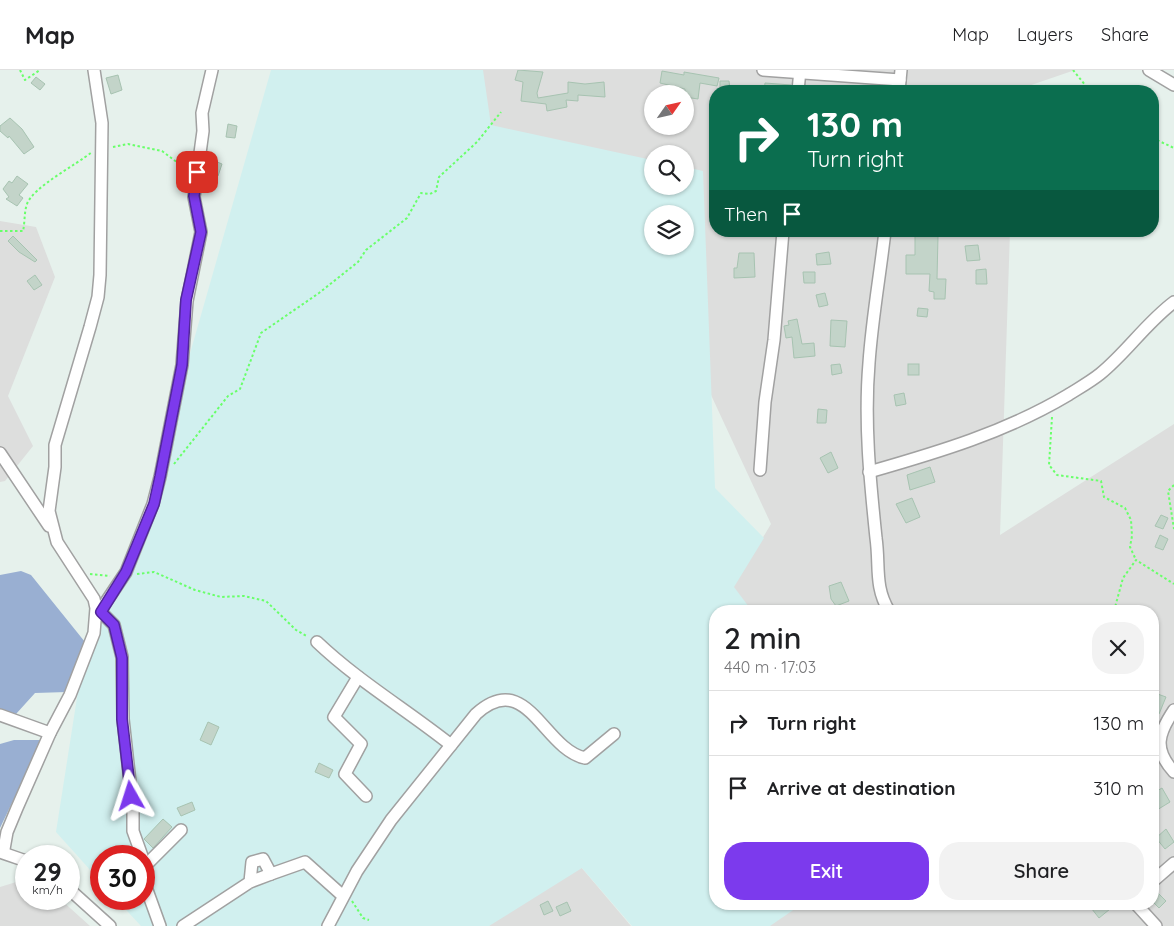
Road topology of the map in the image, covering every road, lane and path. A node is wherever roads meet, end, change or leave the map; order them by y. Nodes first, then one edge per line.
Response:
1 (20, 70) edge
2 (40, 70) edge
3 (94, 70) edge
4 (212, 70) edge
5 (763, 70) edge
6 (1073, 70) edge
7 (1150, 70) edge
8 (800, 72) edge
9 (900, 80) edge
10 (799, 85) edge
11 (1085, 85) edge
12 (1174, 85) edge
13 (501, 112) dead end
14 (1159, 141) edge
15 (1174, 148) edge
16 (783, 237) edge
17 (884, 237) edge
18 (1174, 302) edge
19 (1052, 405) junction
20 (0, 453) edge
21 (174, 464) dead end
22 (760, 470) dead end
23 (869, 472) junction
24 (1174, 485) edge
25 (1174, 529) edge
26 (52, 531) junction
27 (1136, 560) junction
28 (126, 572) junction
29 (77, 574) junction
30 (1174, 584) edge
31 (886, 605) edge
32 (1116, 605) edge
33 (99, 614) junction
34 (317, 642) joint
35 (358, 677) junction
36 (1174, 710) edge
37 (0, 716) edge
38 (50, 733) junction
39 (614, 734) dead end
40 (451, 745) junction
41 (1174, 772) edge
42 (366, 796) dead end
43 (180, 830) dead end
44 (138, 845) edge
45 (0, 851) edge
46 (155, 851) edge
47 (15, 857) edge
48 (1174, 863) edge
49 (271, 874) junction
50 (1159, 876) edge
51 (250, 882) junction
52 (344, 896) junction
53 (80, 899) edge
54 (154, 910) edge
55 (1141, 910) edge
56 (369, 920) dead end
57 (110, 926) edge
58 (160, 926) edge
59 (183, 926) edge
60 (328, 926) edge
61 (1156, 926) edge

1 - 2 path
3 - 26 street
4 - 28 street
5 - 8 street
6 - 11 path
7 - 12 street
8 - 9 street
8 - 10 street
13 - 21 path
14 - 15 path
16 - 22 street
17 - 23 street
18 - 19 street
19 - 23 street
19 - 27 path
20 - 26 street
23 - 31 street
24 - 25 path
26 - 29 street
27 - 30 path
27 - 32 path
28 - 29 path
28 - 33 street
28 - 34 path
29 - 33 street
33 - 38 street
33 - 44 street
34 - 35 street
35 - 40 street
35 - 42 street
36 - 41 street
37 - 38 street
38 - 45 street
39 - 40 street
40 - 52 street
43 - 46 street
45 - 47 street
48 - 50 street
49 - 51 street
49 - 51 street
49 - 52 street
51 - 59 street
52 - 56 path
52 - 60 street
53 - 57 street
54 - 58 street
55 - 61 street

